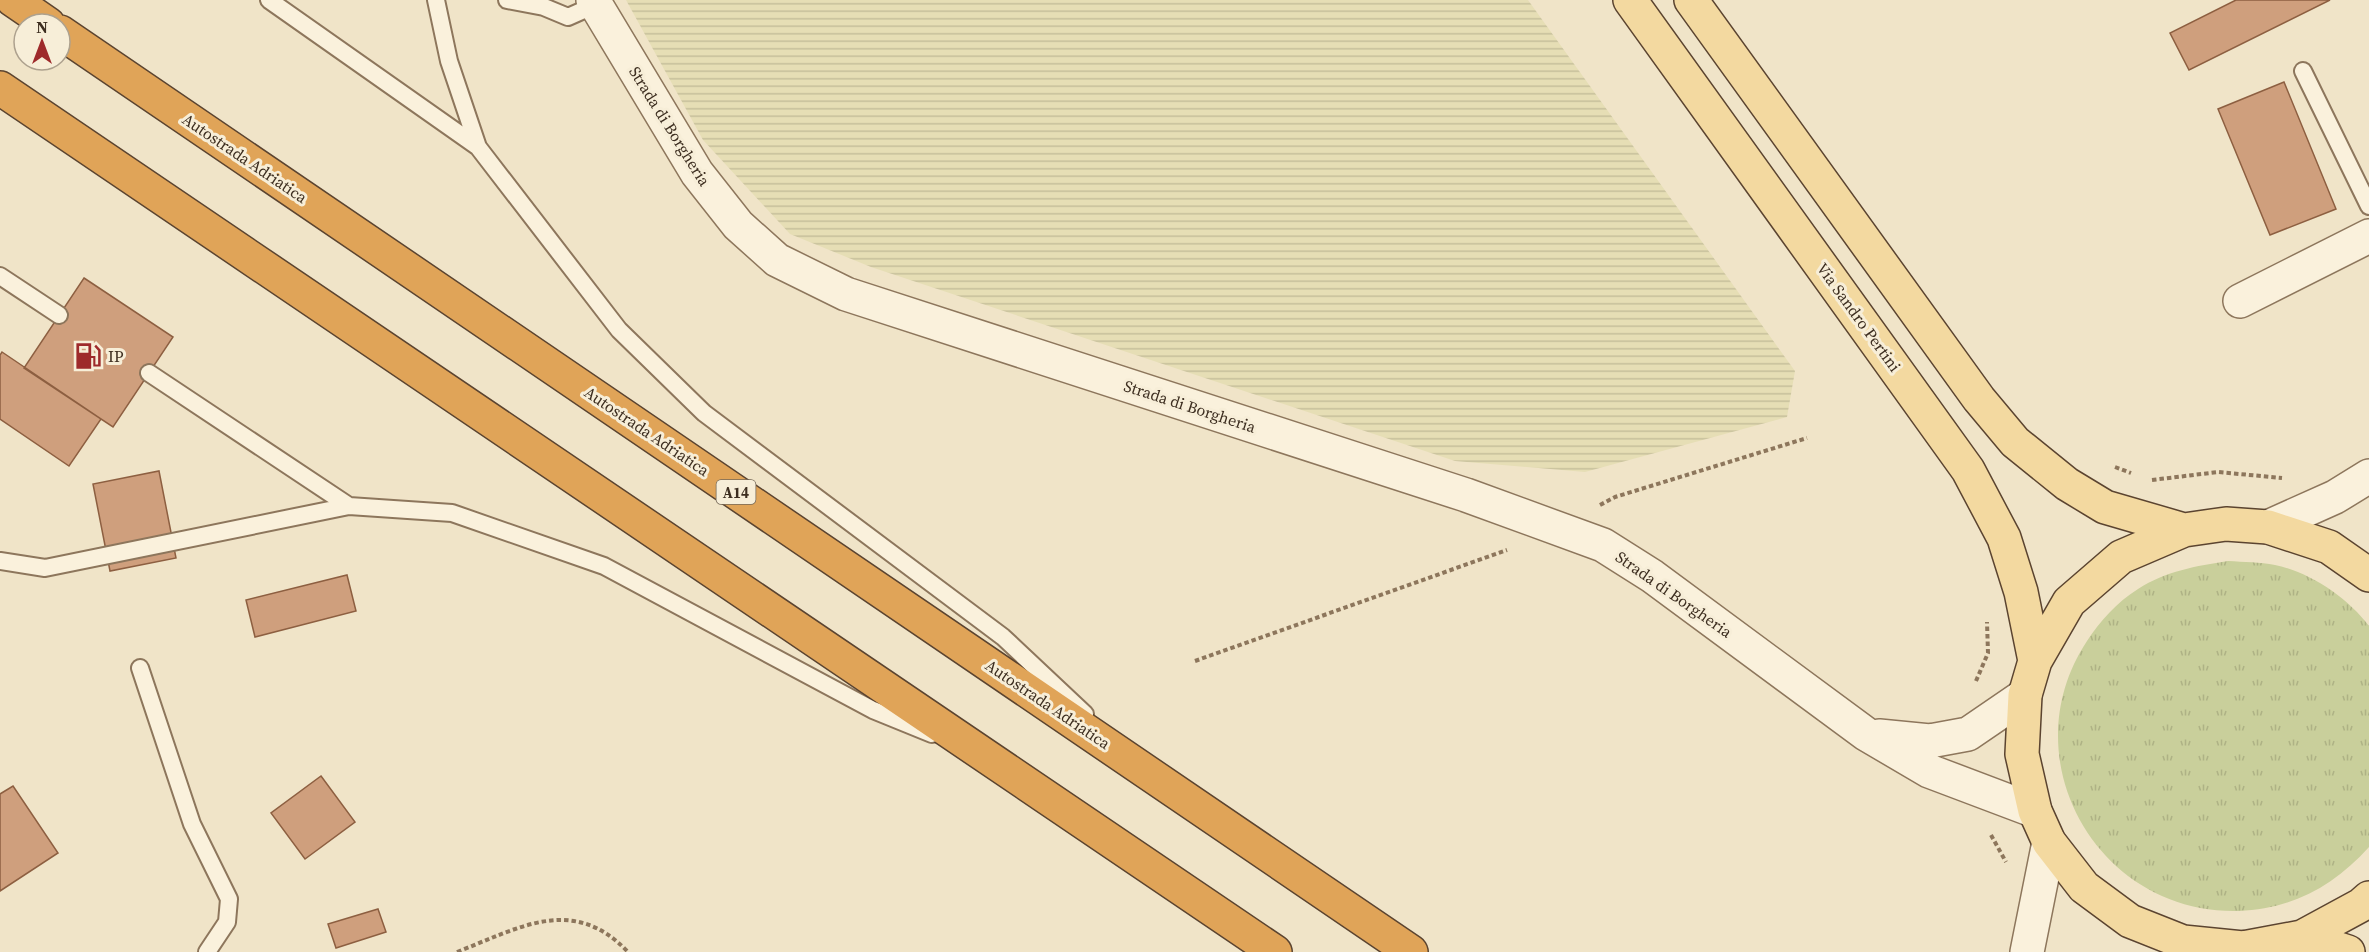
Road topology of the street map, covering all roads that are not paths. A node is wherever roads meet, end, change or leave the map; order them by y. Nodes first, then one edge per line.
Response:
1 (13, 0) edge
2 (269, 0) edge
3 (436, 0) edge
4 (507, 0) edge
5 (1630, 0) edge
6 (1690, 0) edge
7 (594, 2) edge
8 (30, 12) edge
9 (72, 40) edge
10 (2303, 71) dead end
11 (0, 88) edge
12 (478, 147) junction
13 (2369, 206) edge
14 (2369, 236) edge
15 (0, 276) edge
16 (2240, 301) dead end
17 (59, 315) dead end
18 (149, 373) dead end
19 (2369, 476) edge
20 (349, 506) junction
21 (2268, 527) junction
22 (2184, 530) junction
23 (0, 561) edge
24 (2369, 575) edge
25 (2035, 661) junction
26 (140, 668) dead end
27 (2025, 695) junction
28 (1866, 734) junction
29 (985, 756) junction
30 (1144, 769) junction
31 (2035, 811) junction
32 (2049, 842) junction
33 (2369, 898) edge
34 (2302, 937) junction
35 (2174, 947) edge
36 (207, 952) edge
37 (1275, 952) edge
38 (1411, 952) edge
39 (2027, 952) edge
40 (2348, 952) edge

1 - 8 highway
2 - 12 lane
3 - 12 lane
4 - 7 lane
5 - 25 main road, Via Sandro Pertini
6 - 22 main road, Via Sandro Pertini
7 - 28 street, Strada di Borgheria
9 - 30 highway, Autostrada Adriatica / A14
10 - 13 lane
11 - 29 highway
12 - 30 lane
14 - 16 street
15 - 17 lane
18 - 20 lane
19 - 21 street
20 - 23 lane
20 - 29 lane
21 - 22 main road, Via Sandro Pertini
21 - 24 main road, Via Sandro Pertini
22 - 25 main road, Via Sandro Pertini
25 - 27 main road, Via Sandro Pertini
26 - 36 lane
27 - 28 street
27 - 31 main road, Via Sandro Pertini
28 - 31 street, Strada di Borgheria
29 - 37 highway
30 - 38 highway, Autostrada Adriatica / A14
31 - 32 main road, Via Sandro Pertini
32 - 35 main road, Via Sandro Pertini
32 - 39 street
33 - 34 main road, Via Sandro Pertini
34 - 35 main road, Via Sandro Pertini
34 - 40 main road, Via Sandro Pertini

